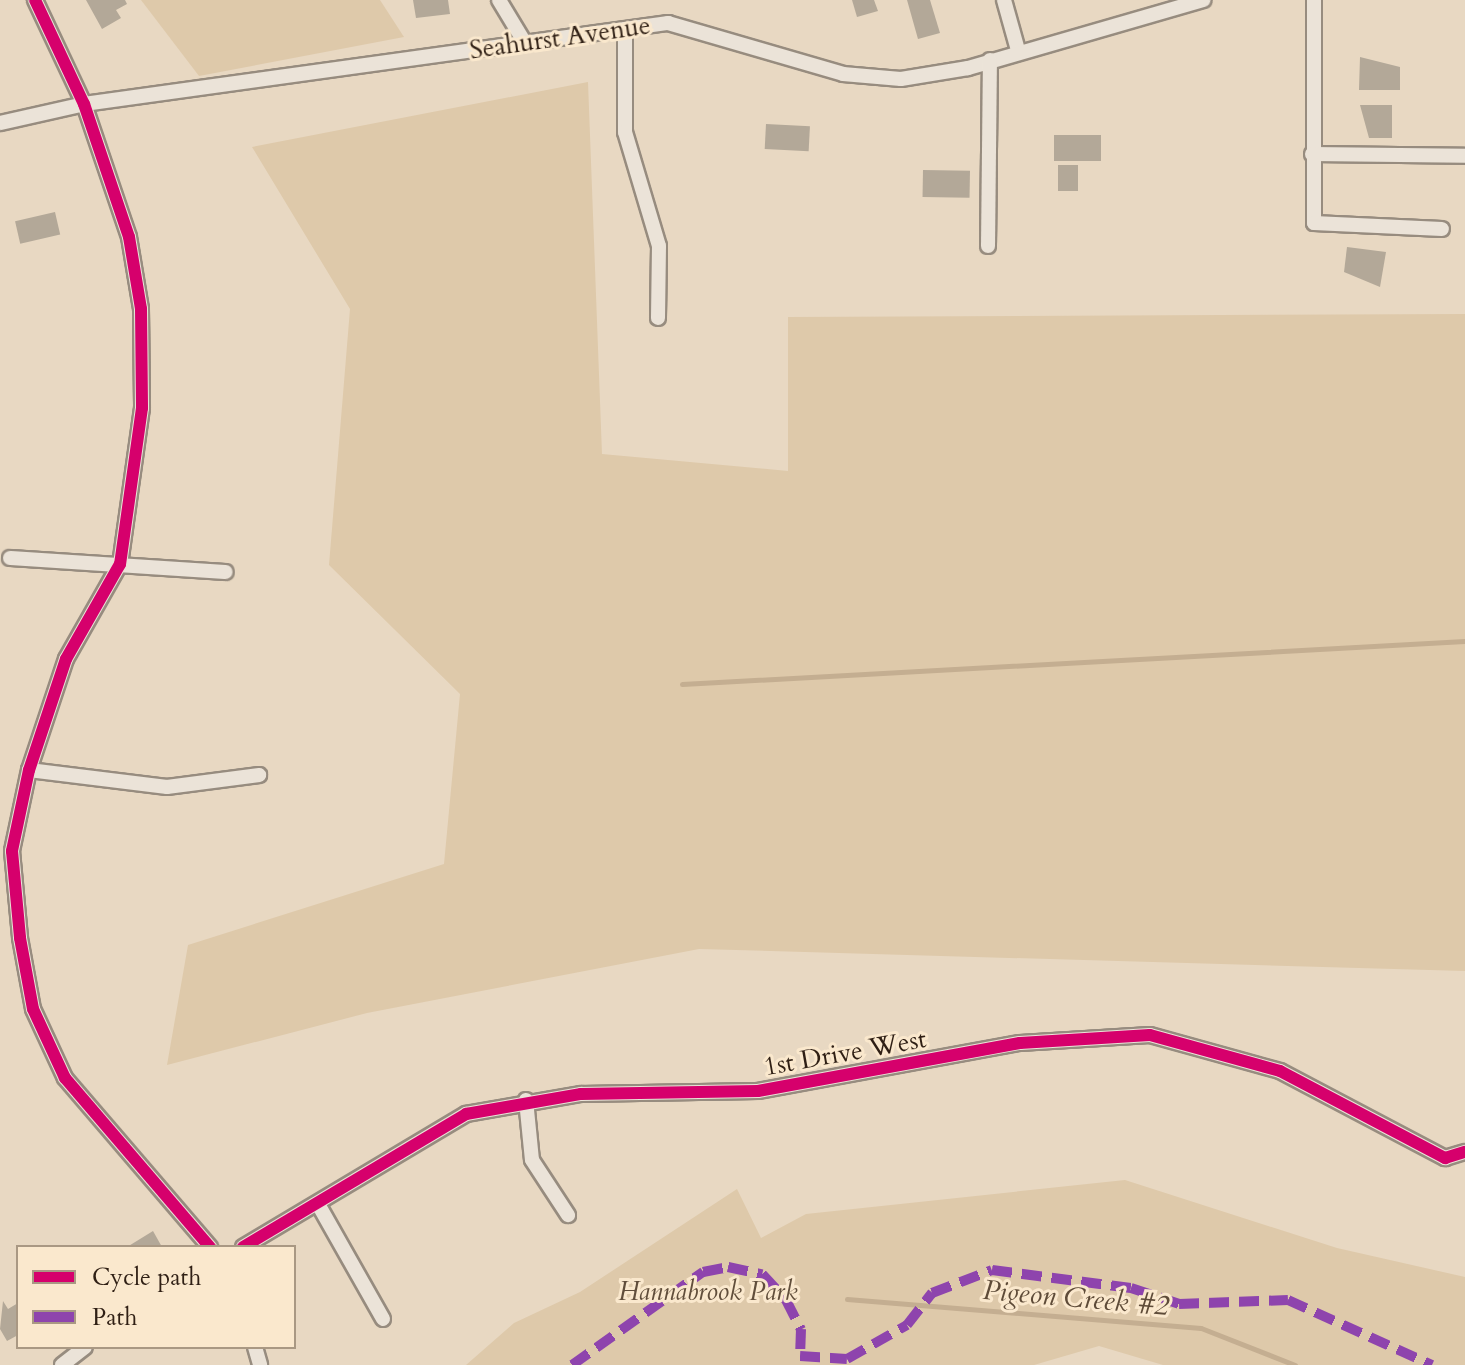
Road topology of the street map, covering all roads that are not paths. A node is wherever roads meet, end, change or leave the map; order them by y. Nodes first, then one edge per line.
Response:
1 (35, 0) edge
2 (499, 0) edge
3 (1004, 0) edge
4 (1203, 0) edge
5 (1314, 0) edge
6 (625, 29) junction
7 (525, 43) junction
8 (1018, 50) junction
9 (990, 60) junction
10 (84, 104) junction
11 (0, 123) edge
12 (1312, 154) junction
13 (1465, 156) edge
14 (1442, 229) dead end
15 (988, 246) dead end
16 (658, 318) dead end
17 (10, 558) dead end
18 (120, 564) junction
19 (226, 572) dead end
20 (29, 770) junction
21 (259, 775) dead end
22 (526, 1100) junction
23 (1465, 1152) edge
24 (318, 1204) junction
25 (568, 1215) dead end
26 (208, 1245) edge
27 (246, 1245) edge
28 (383, 1319) dead end
29 (82, 1349) edge
30 (62, 1365) edge

1 - 10 street
2 - 7 street
3 - 8 street
4 - 8 street, Seahurst Avenue
5 - 12 street
6 - 7 street, Seahurst Avenue
6 - 9 street, Seahurst Avenue
6 - 16 street
7 - 10 street, Seahurst Avenue
8 - 9 street, Seahurst Avenue
9 - 15 street
10 - 11 street, Seahurst Avenue
10 - 18 street
12 - 13 street
12 - 14 street
17 - 18 street
18 - 19 street
18 - 20 street
20 - 21 street
20 - 26 street
22 - 23 street, 1st Drive West
22 - 24 street, 1st Drive West
22 - 25 street
24 - 27 street, 1st Drive West
24 - 28 street
29 - 30 street

